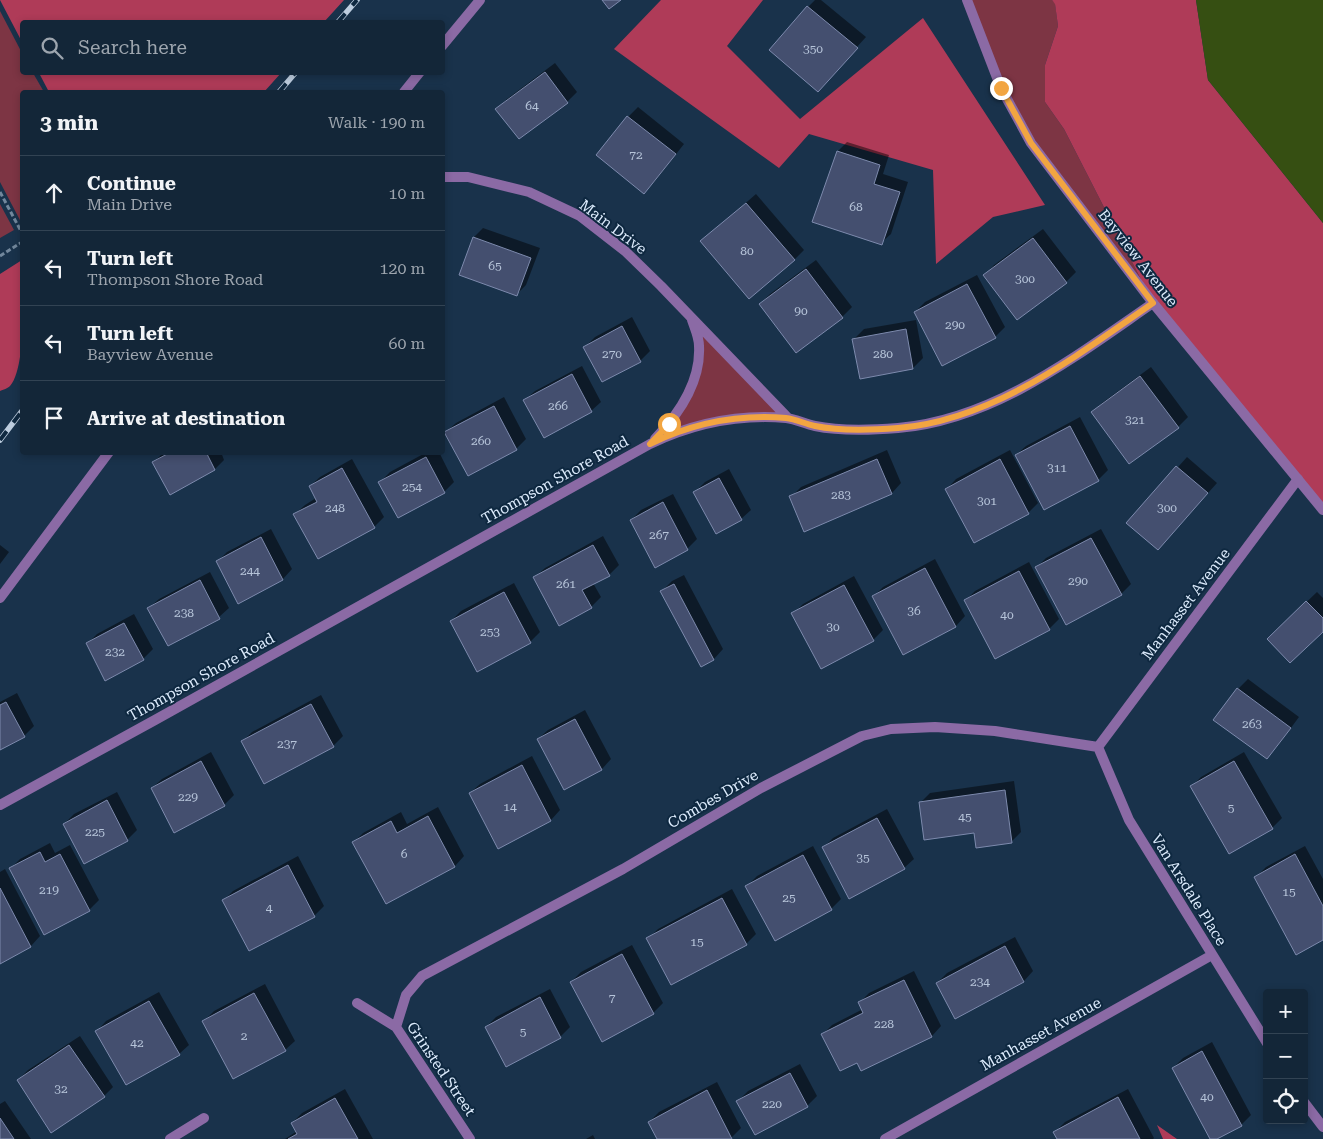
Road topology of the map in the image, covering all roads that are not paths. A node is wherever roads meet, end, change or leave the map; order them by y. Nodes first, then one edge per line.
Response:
1 (480, 0) edge
2 (967, 0) edge
3 (445, 42) edge
4 (418, 75) edge
5 (406, 90) edge
6 (445, 177) edge
7 (1153, 303) junction
8 (691, 317) junction
9 (788, 418) junction
10 (650, 444) junction
11 (107, 455) edge
12 (1298, 479) junction
13 (1323, 510) edge
14 (0, 598) edge
15 (1098, 746) junction
16 (0, 805) edge
17 (1212, 955) junction
18 (357, 1003) dead end
19 (396, 1027) junction
20 (1263, 1036) edge
21 (1308, 1107) edge
22 (204, 1118) dead end
23 (1323, 1127) edge
24 (170, 1139) edge
25 (470, 1139) edge
26 (885, 1139) edge

1 - 3 street
2 - 7 street, Bayview Avenue
4 - 5 street
6 - 8 street, Main Drive
7 - 9 street, Thompson Shore Road
7 - 12 street, Bayview Avenue
8 - 9 street, Main Drive
8 - 10 street, Main Drive
9 - 10 street, Thompson Shore Road
10 - 16 street, Thompson Shore Road
11 - 14 street
12 - 13 street, Bayview Avenue
12 - 15 street, Manhasset Avenue
15 - 17 street, Van Arsdale Place
15 - 19 street, Combes Drive
17 - 20 street, Van Arsdale Place
17 - 26 street, Manhasset Avenue
18 - 19 street, Grinsted Street
19 - 25 street, Grinsted Street
21 - 23 street
22 - 24 street

